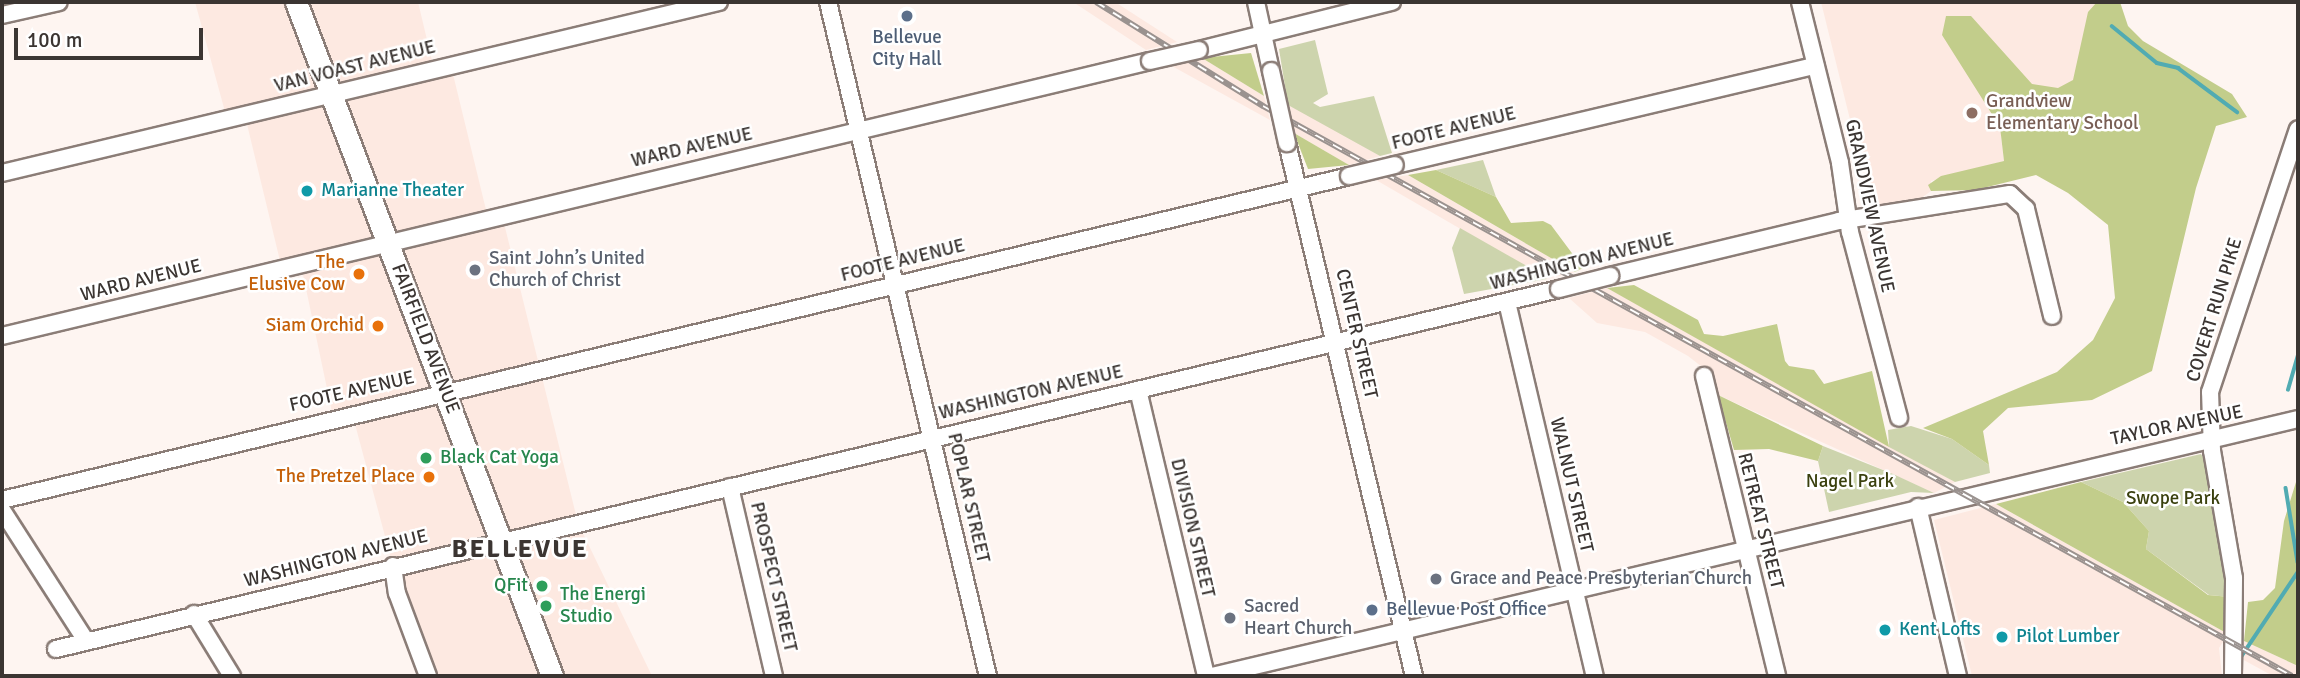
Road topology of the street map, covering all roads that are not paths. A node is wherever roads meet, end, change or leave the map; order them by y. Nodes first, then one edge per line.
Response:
1 (59, 2) edge
2 (296, 2) edge
3 (719, 2) edge
4 (828, 2) edge
5 (1256, 2) edge
6 (1392, 2) edge
7 (1800, 2) edge
8 (2, 15) edge
9 (1263, 33) junction
10 (1815, 66) junction
11 (331, 94) junction
12 (2298, 129) edge
13 (860, 130) junction
14 (2, 173) edge
15 (1298, 187) junction
16 (1848, 220) junction
17 (388, 243) junction
18 (895, 285) junction
19 (1507, 302) junction
20 (2052, 316) dead end
21 (2, 336) edge
22 (1336, 343) junction
23 (1704, 376) dead end
24 (1138, 390) junction
25 (445, 393) junction
26 (1899, 418) dead end
27 (2298, 419) edge
28 (932, 437) junction
29 (2211, 440) junction
30 (730, 487) junction
31 (2, 500) edge
32 (1918, 507) junction
33 (2, 510) edge
34 (501, 541) junction
35 (1745, 549) junction
36 (393, 566) junction
37 (1573, 591) junction
38 (194, 614) junction
39 (1402, 632) junction
40 (86, 641) junction
41 (56, 649) dead end
42 (2234, 668) edge
43 (232, 676) edge
44 (428, 676) edge
45 (552, 676) edge
46 (774, 676) edge
47 (988, 676) edge
48 (1206, 676) edge
49 (1212, 676) edge
50 (1414, 676) edge
51 (1595, 676) edge
52 (1777, 676) edge
53 (1958, 676) edge

1 - 8 street
2 - 11 main road, FAIRFIELD AVENUE
3 - 11 street, VAN VOAST AVENUE
4 - 13 street, POPLAR STREET
5 - 9 street, CENTER STREET
6 - 9 street, WARD AVENUE
7 - 10 street, GRANDVIEW AVENUE
9 - 13 street, WARD AVENUE, bridge
9 - 15 street, CENTER STREET, bridge
10 - 15 street, FOOTE AVENUE, bridge
10 - 16 street, GRANDVIEW AVENUE
11 - 14 street, VAN VOAST AVENUE
11 - 17 main road, FAIRFIELD AVENUE
12 - 29 street, COVERT RUN PIKE
13 - 17 street, WARD AVENUE
13 - 18 street, POPLAR STREET
15 - 18 street, FOOTE AVENUE
15 - 22 street, CENTER STREET
16 - 19 street, WASHINGTON AVENUE, bridge
16 - 20 street, WASHINGTON AVENUE
16 - 26 street, GRANDVIEW AVENUE
17 - 21 street, WARD AVENUE
17 - 25 main road, FAIRFIELD AVENUE
18 - 25 street, FOOTE AVENUE
18 - 28 street, POPLAR STREET
19 - 22 street, WASHINGTON AVENUE
19 - 37 street, WALNUT STREET
22 - 24 street, WASHINGTON AVENUE
22 - 39 street, CENTER STREET
23 - 35 street, RETREAT STREET
24 - 28 street, WASHINGTON AVENUE
24 - 48 street, DIVISION STREET
25 - 31 street, FOOTE AVENUE
25 - 34 main road, FAIRFIELD AVENUE
27 - 29 street, TAYLOR AVENUE
28 - 30 street, WASHINGTON AVENUE
28 - 47 street, POPLAR STREET
29 - 32 street, TAYLOR AVENUE
29 - 42 street, COVERT RUN PIKE
30 - 34 street, WASHINGTON AVENUE
30 - 46 street, PROSPECT STREET
32 - 35 street, TAYLOR AVENUE
32 - 53 street
33 - 40 street
34 - 36 street, WASHINGTON AVENUE
34 - 45 main road, FAIRFIELD AVENUE
35 - 37 street, TAYLOR AVENUE
35 - 52 street, RETREAT STREET
36 - 38 street, WASHINGTON AVENUE
36 - 44 street
37 - 39 street, TAYLOR AVENUE
37 - 51 street, WALNUT STREET
38 - 40 street, WASHINGTON AVENUE
38 - 43 street
39 - 49 street, TAYLOR AVENUE
39 - 50 street, CENTER STREET
40 - 41 street, WASHINGTON AVENUE

